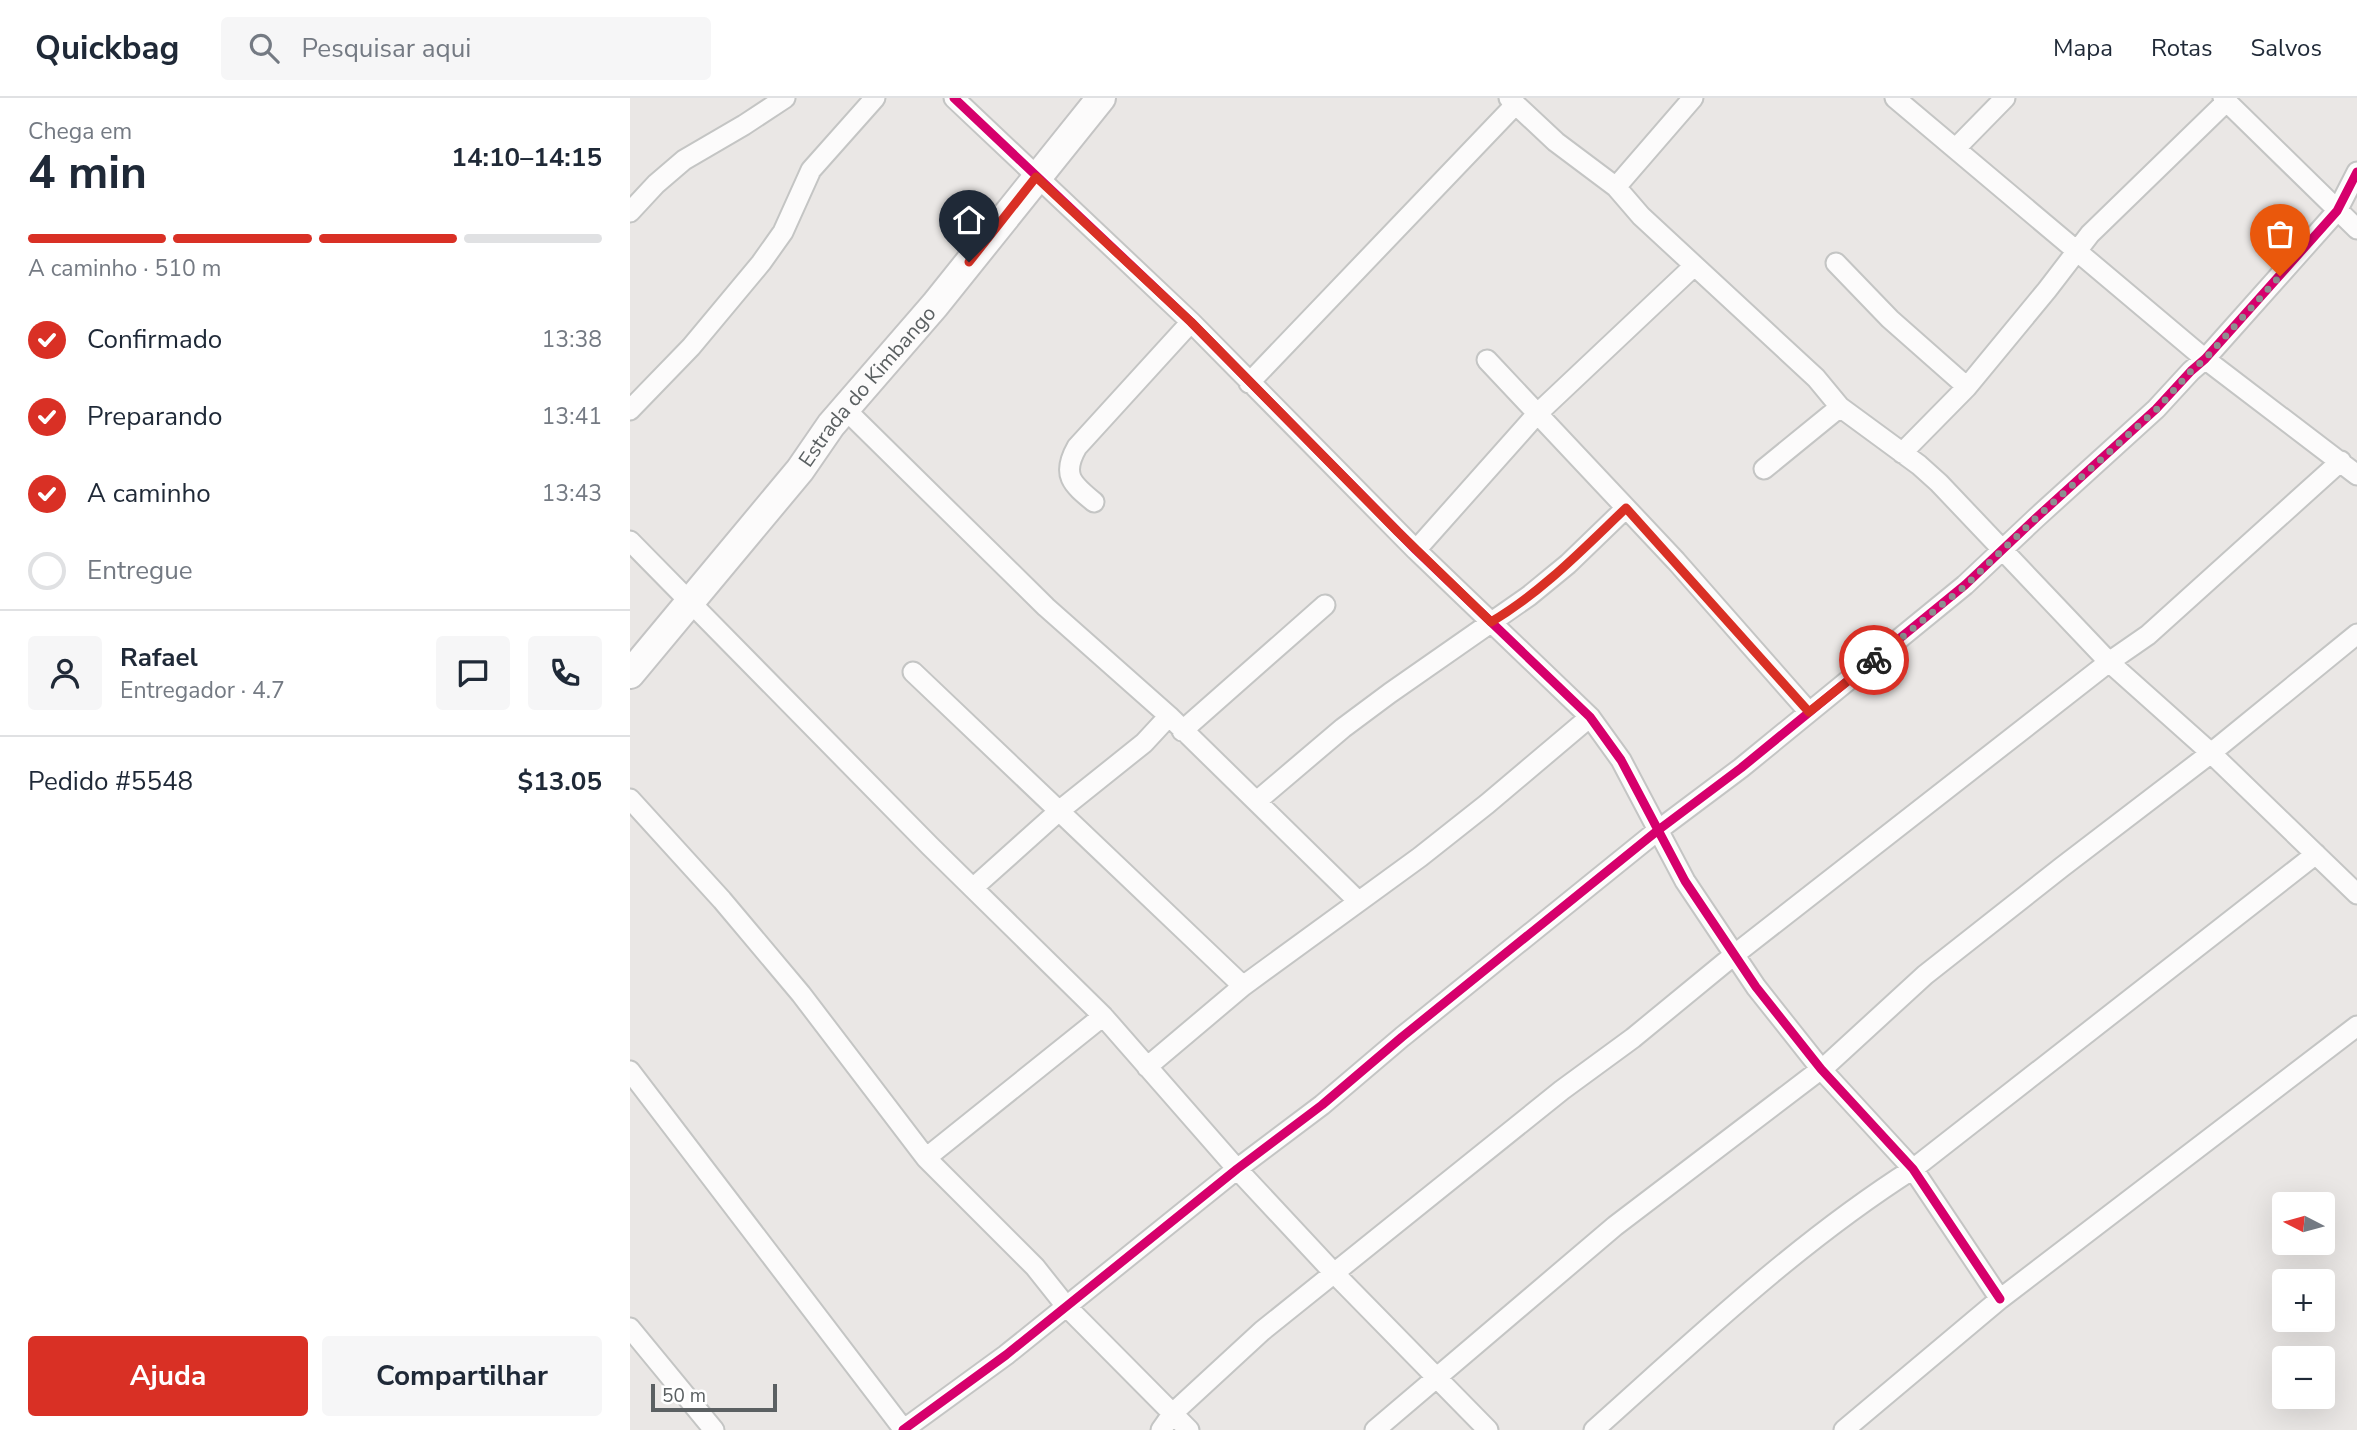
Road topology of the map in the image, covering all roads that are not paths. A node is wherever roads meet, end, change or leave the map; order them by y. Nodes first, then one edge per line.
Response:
1 (785, 98) edge
2 (875, 98) edge
3 (954, 98) edge
4 (1101, 98) edge
5 (1693, 98) edge
6 (1895, 98) edge
7 (2005, 98) edge
8 (2225, 100) edge
9 (1512, 101) edge
10 (1956, 148) junction
11 (2357, 172) edge
12 (1036, 177) junction
13 (1616, 187) junction
14 (2337, 211) junction
15 (630, 212) edge
16 (2357, 229) edge
17 (2076, 250) junction
18 (1836, 263) dead end
19 (1694, 266) junction
20 (1191, 322) junction
21 (2205, 359) junction
22 (1487, 360) dead end
23 (1249, 383) junction
24 (1967, 387) junction
25 (1840, 407) junction
26 (845, 409) junction
27 (630, 410) edge
28 (1537, 414) junction
29 (1902, 453) junction
30 (2342, 461) junction
31 (1764, 469) dead end
32 (2357, 475) edge
33 (1094, 502) dead end
34 (1626, 508) junction
35 (630, 541) edge
36 (1416, 550) junction
37 (2002, 550) junction
38 (691, 602) junction
39 (1325, 605) dead end
40 (1491, 622) junction
41 (2356, 639) edge
42 (2109, 662) junction
43 (913, 672) dead end
44 (630, 674) edge
45 (1809, 712) junction
46 (1169, 716) junction
47 (1590, 717) junction
48 (1182, 731) junction
49 (2211, 753) junction
50 (630, 799) edge
51 (1257, 801) junction
52 (1059, 811) junction
53 (1657, 831) junction
54 (2316, 854) junction
55 (973, 888) junction
56 (2357, 894) edge
57 (1359, 901) junction
58 (1734, 955) junction
59 (1243, 986) junction
60 (1103, 1016) junction
61 (2357, 1026) edge
62 (1147, 1066) junction
63 (1821, 1069) junction
64 (630, 1071) edge
65 (926, 1158) junction
66 (1237, 1169) junction
67 (1913, 1169) junction
68 (1334, 1273) junction
69 (2000, 1299) junction
70 (1066, 1306) junction
71 (630, 1328) edge
72 (1438, 1377) junction
73 (1173, 1413) junction
74 (713, 1430) edge
75 (903, 1430) edge
76 (1161, 1430) edge
77 (1189, 1430) edge
78 (1375, 1430) edge
79 (1488, 1430) edge
80 (1594, 1430) edge
81 (1843, 1430) edge

1 - 15 street
2 - 27 street
3 - 12 street
4 - 12 street, Estrada do Kimbango
5 - 13 street
6 - 10 street
7 - 10 street
8 - 14 street
8 - 17 street
9 - 13 street
9 - 23 street
10 - 17 street
11 - 14 street
12 - 20 street
12 - 26 street, Estrada do Kimbango
13 - 19 street
14 - 16 street
14 - 21 street
17 - 21 street
17 - 24 street
18 - 24 street
19 - 25 street
19 - 28 street
20 - 23 street
20 - 33 street
21 - 30 street
21 - 37 street
22 - 28 street
23 - 36 street
24 - 29 street
25 - 29 street
25 - 31 street
26 - 38 street, Estrada do Kimbango
26 - 46 street
28 - 34 street
28 - 36 street
29 - 37 street
30 - 32 street
30 - 42 street
34 - 40 street
34 - 45 street
35 - 38 street
36 - 40 street
37 - 42 street
37 - 45 street
38 - 44 street, Estrada do Kimbango
38 - 55 street
39 - 48 street
40 - 47 street
40 - 51 street
41 - 49 street
42 - 49 street
42 - 58 street
43 - 52 street
45 - 53 street
46 - 48 street
46 - 52 street
47 - 53 street
47 - 57 street
48 - 51 street
49 - 54 street
49 - 63 street
50 - 65 street
51 - 57 street
52 - 55 street
52 - 59 street
53 - 58 street
53 - 66 street
54 - 56 street
54 - 67 street
55 - 60 street
57 - 59 street
58 - 63 street
58 - 68 street
59 - 62 street
60 - 62 street
60 - 65 street
61 - 69 street
62 - 66 street
63 - 67 street
63 - 72 street
64 - 75 street
65 - 70 street
66 - 68 street
66 - 70 street
67 - 69 street
67 - 80 street
68 - 72 street
68 - 73 street
69 - 81 street
70 - 73 street
70 - 75 street
71 - 74 street
72 - 78 street
72 - 79 street
73 - 76 street
73 - 77 street

